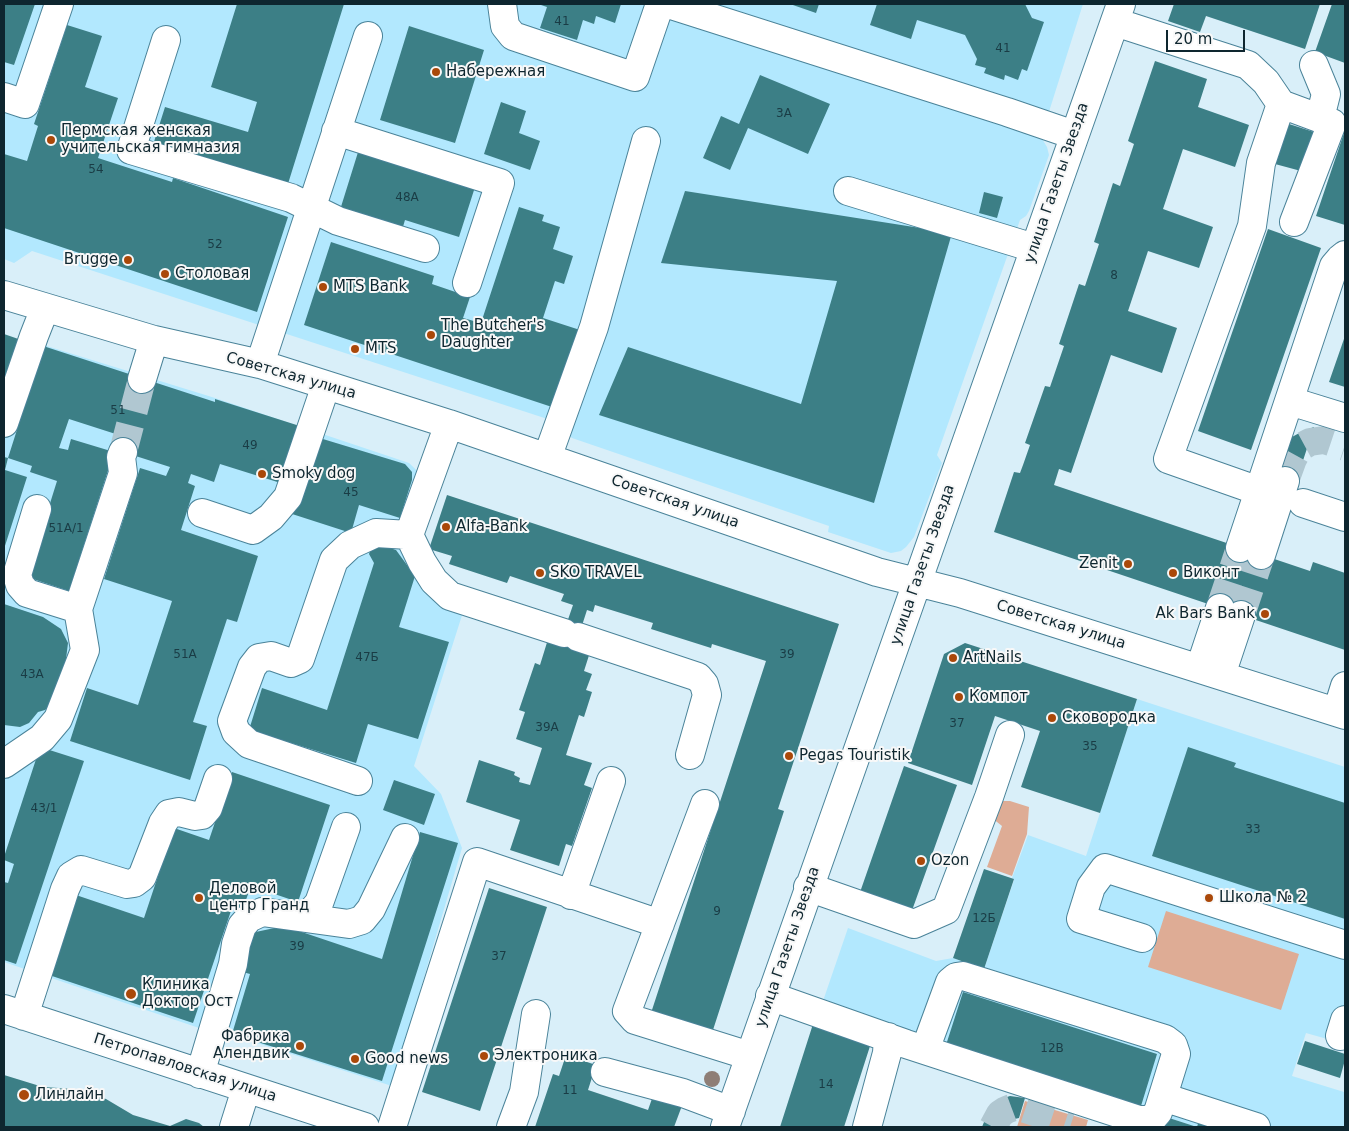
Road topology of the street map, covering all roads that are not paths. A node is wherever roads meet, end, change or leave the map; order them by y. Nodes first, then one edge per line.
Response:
1 (59, 4) edge
2 (502, 4) edge
3 (660, 4) edge
4 (668, 4) edge
5 (1118, 13) edge
6 (368, 36) dead end
7 (166, 40) dead end
8 (1314, 65) dead end
9 (4, 97) edge
10 (1281, 104) junction
11 (1320, 118) junction
12 (336, 131) junction
13 (1074, 135) junction
14 (646, 141) dead end
15 (848, 191) dead end
16 (311, 207) junction
17 (1294, 222) dead end
18 (425, 248) dead end
19 (1034, 248) junction
20 (1345, 255) edge
21 (467, 282) dead end
22 (4, 295) edge
23 (45, 308) junction
24 (154, 340) junction
25 (260, 364) junction
26 (142, 378) tunnel mouth
27 (326, 385) junction
28 (1290, 401) junction
29 (1345, 418) edge
30 (4, 423) edge
31 (449, 424) junction
32 (123, 452) tunnel mouth
33 (547, 458) junction
34 (1285, 482) tunnel mouth
35 (1259, 491) junction
36 (1303, 503) dead end
37 (37, 509) dead end
38 (202, 513) dead end
39 (1345, 518) edge
40 (409, 535) junction
41 (918, 582) junction
42 (78, 609) junction
43 (1230, 611) tunnel mouth
44 (1211, 672) junction
45 (1345, 686) edge
46 (1341, 714) edge
47 (1010, 735) dead end
48 (690, 755) dead end
49 (4, 764) edge
50 (218, 779) dead end
51 (358, 780) dead end
52 (611, 781) dead end
53 (704, 804) dead end
54 (346, 827) dead end
55 (405, 838) dead end
56 (808, 887) junction
57 (571, 895) junction
58 (306, 918) junction
59 (660, 924) junction
60 (1142, 938) dead end
61 (1345, 945) edge
62 (23, 964) dead end
63 (770, 996) junction
64 (13, 1012) edge
65 (536, 1014) dead end
66 (888, 1037) junction
67 (925, 1050) junction
68 (750, 1056) junction
69 (605, 1072) dead end
70 (200, 1074) junction
71 (246, 1088) junction
72 (1163, 1097) junction
73 (728, 1119) edge
74 (359, 1126) edge
75 (234, 1127) edge
76 (392, 1127) edge
77 (511, 1127) edge
78 (867, 1127) edge
79 (1256, 1127) edge

1 - 9 street
2 - 3 street
4 - 13 street
5 - 10 street
5 - 13 street, улица Газеты Звезда
6 - 12 street
7 - 16 street
8 - 11 street
10 - 11 street
10 - 35 street
11 - 17 street
12 - 16 street
12 - 21 street
13 - 19 street, улица Газеты Звезда
14 - 33 street
15 - 19 street
16 - 18 street
16 - 25 street
19 - 41 street, улица Газеты Звезда
20 - 28 street
22 - 23 street, Советская улица
23 - 24 street, Советская улица
23 - 30 street
24 - 25 street, Советская улица
24 - 26 street
25 - 27 street, Советская улица
27 - 31 street, Советская улица
27 - 38 street
28 - 29 street
28 - 35 street
31 - 33 street, Советская улица
31 - 40 street
32 - 42 street
33 - 41 street, Советская улица
34 - 35 street
36 - 39 street
37 - 42 street
40 - 48 street
40 - 51 street
41 - 44 street, Советская улица
41 - 56 street, улица Газеты Звезда
42 - 49 street
43 - 44 street
44 - 46 street, Советская улица
45 - 46 street
47 - 56 street
50 - 64 street
52 - 57 street
53 - 59 street
54 - 58 street
55 - 58 street
56 - 63 street, улица Газеты Звезда
57 - 59 street
57 - 76 street
58 - 70 street
59 - 68 street
60 - 61 street
62 - 64 street
63 - 66 street
63 - 68 street, улица Газеты Звезда
64 - 70 street, Петропавловская улица
65 - 77 street
66 - 67 street
66 - 78 street
67 - 72 street
67 - 72 street
68 - 73 street, улица Газеты Звезда
69 - 73 street
70 - 71 street, Петропавловская улица
71 - 74 street, Петропавловская улица
71 - 75 street
72 - 79 street

